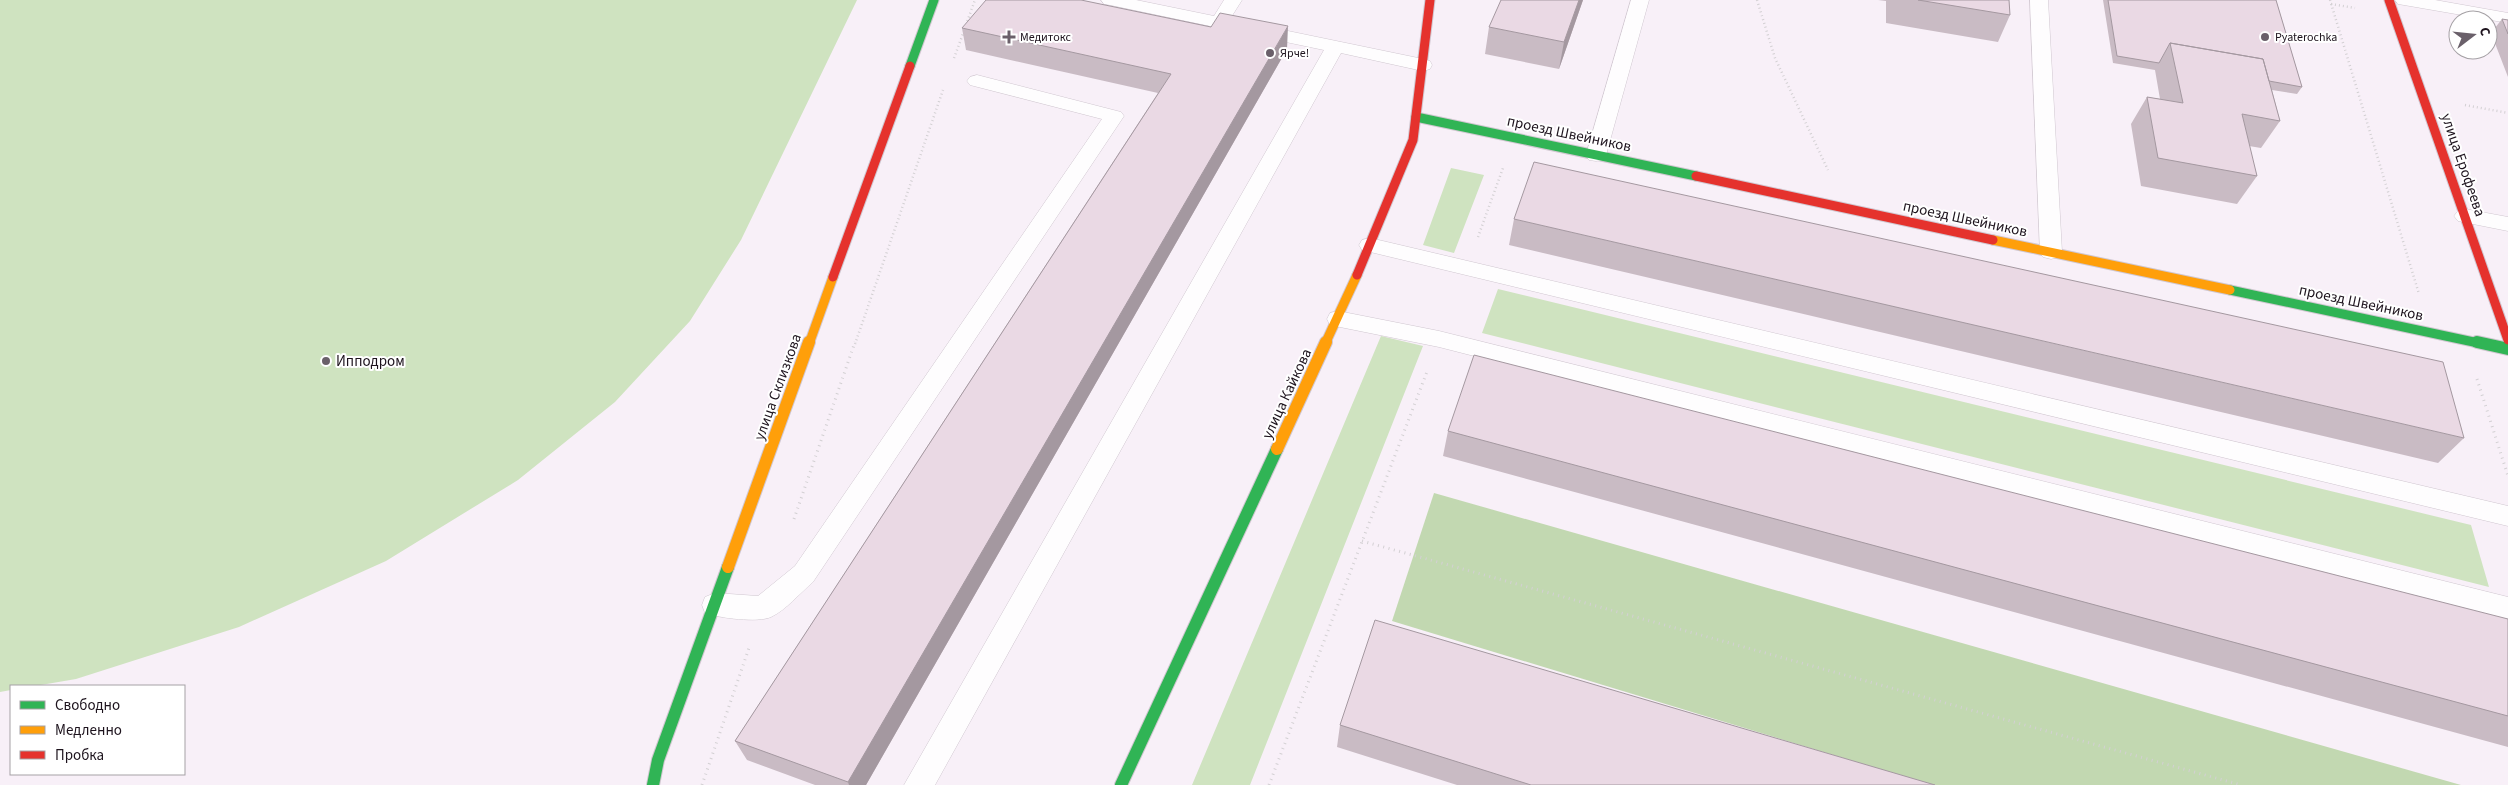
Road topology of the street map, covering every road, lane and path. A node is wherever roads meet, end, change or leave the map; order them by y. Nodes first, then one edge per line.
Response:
1 (934, 0) edge
2 (975, 0) edge
3 (1110, 0) edge
4 (1233, 0) edge
5 (1430, 0) edge
6 (1640, 0) edge
7 (1757, 0) edge
8 (2039, 0) edge
9 (2330, 0) edge
10 (2389, 0) edge
11 (2404, 0) edge
12 (2508, 18) edge
13 (1219, 23) junction
14 (1335, 47) junction
15 (1423, 64) junction
16 (952, 66) dead end
17 (977, 81) dead end
18 (946, 84) dead end
19 (2457, 104) dead end
20 (2508, 113) edge
21 (1416, 117) junction
22 (1596, 155) junction
23 (1505, 162) dead end
24 (1829, 172) dead end
25 (2465, 216) junction
26 (2508, 224) edge
27 (1370, 245) junction
28 (2051, 252) junction
29 (1466, 268) junction
30 (1338, 319) junction
31 (2430, 333) junction
32 (1439, 339) junction
33 (2508, 340) edge
34 (2508, 349) edge
35 (2475, 372) dead end
36 (2508, 476) edge
37 (2508, 516) edge
38 (793, 524) dead end
39 (1362, 541) junction
40 (715, 605) junction
41 (763, 608) junction
42 (2508, 608) edge
43 (653, 785) edge
44 (702, 785) edge
45 (918, 785) edge
46 (1121, 785) edge
47 (1269, 785) edge
48 (2241, 785) edge

1 - 40 street, улица Склизкова
2 - 16 path
3 - 13 lane
4 - 13 lane
5 - 15 street, улица Кайкова
6 - 22 lane
7 - 24 path
8 - 28 lane
9 - 31 path
10 - 25 street, улица Ерофеева
11 - 12 lane
13 - 14 lane
14 - 15 lane
14 - 45 lane
15 - 21 street, улица Кайкова
17 - 41 lane
18 - 38 path
19 - 20 path
21 - 22 street, проезд Швейников
21 - 27 street, улица Кайкова
22 - 28 street, проезд Швейников
23 - 29 path
25 - 26 lane
25 - 33 street, улица Ерофеева
27 - 29 lane
27 - 30 street, улица Кайкова
28 - 31 street, проезд Швейников
29 - 37 lane
30 - 32 lane
30 - 46 street, улица Кайкова
31 - 34 street, проезд Швейников
32 - 39 path
32 - 42 lane
35 - 36 path
39 - 47 path
39 - 48 path
40 - 41 lane
40 - 43 street, улица Склизкова
41 - 44 path

